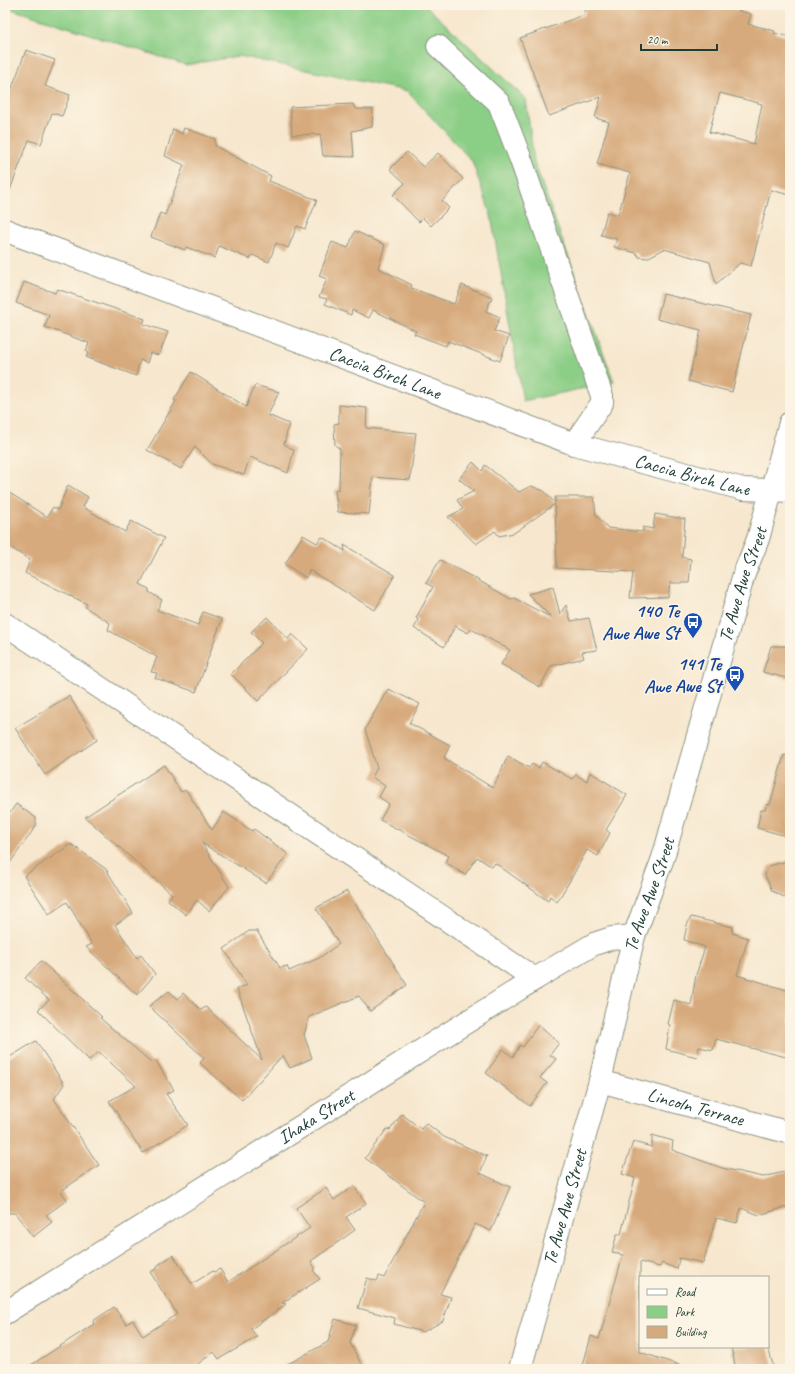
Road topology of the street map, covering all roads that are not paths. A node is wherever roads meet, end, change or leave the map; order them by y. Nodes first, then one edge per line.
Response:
1 (438, 46) dead end
2 (5, 230) edge
3 (790, 423) edge
4 (574, 444) junction
5 (781, 491) edge
6 (5, 624) edge
7 (634, 936) junction
8 (535, 979) junction
9 (600, 1081) junction
10 (790, 1133) edge
11 (5, 1313) edge
12 (520, 1369) edge

1 - 4 street
2 - 4 street, Caccia Birch Lane
3 - 5 street, Te Awe Awe Street
4 - 5 street, Caccia Birch Lane
5 - 7 street, Te Awe Awe Street
6 - 8 street
7 - 8 street, Ihaka Street
7 - 9 street, Te Awe Awe Street
8 - 11 street, Ihaka Street
9 - 10 street, Lincoln Terrace
9 - 12 street, Te Awe Awe Street

